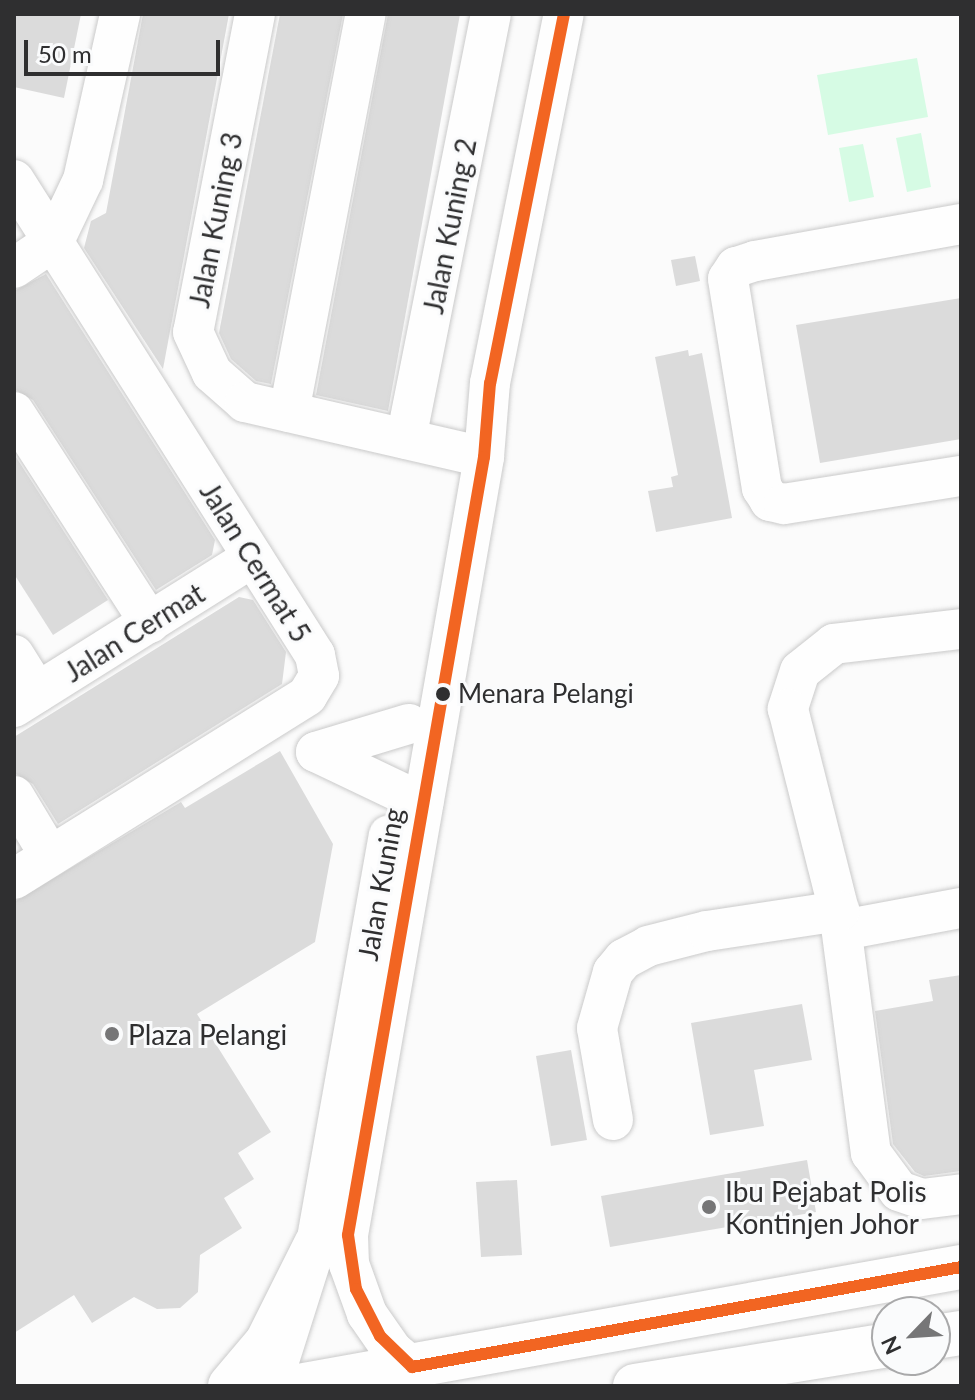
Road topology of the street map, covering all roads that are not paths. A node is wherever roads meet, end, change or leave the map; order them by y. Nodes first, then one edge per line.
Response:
1 (120, 14) edge
2 (255, 14) edge
3 (366, 14) edge
4 (491, 14) edge
5 (564, 14) edge
6 (14, 180) edge
7 (961, 224) edge
8 (54, 241) junction
9 (14, 268) edge
10 (14, 412) edge
11 (289, 412) junction
12 (406, 439) junction
13 (471, 454) junction
14 (961, 476) edge
15 (253, 557) junction
16 (150, 623) junction
17 (961, 629) edge
18 (14, 655) edge
19 (26, 699) edge
20 (409, 724) junction
21 (14, 796) edge
22 (403, 809) junction
23 (50, 856) junction
24 (14, 879) edge
25 (961, 908) edge
26 (841, 920) junction
27 (613, 1120) dead end
28 (961, 1194) edge
29 (316, 1244) junction
30 (961, 1267) edge
31 (871, 1348) edge
32 (412, 1367) junction
33 (230, 1386) edge
34 (271, 1386) edge
35 (300, 1386) edge
36 (635, 1386) edge

1 - 8 street
2 - 11 street, Jalan Kuning 3
3 - 11 street
4 - 12 street, Jalan Kuning 2
5 - 13 street, Jalan Kuning
6 - 8 street, Jalan Cermat 5
7 - 14 street
8 - 9 street
8 - 15 street, Jalan Cermat 5
10 - 16 street
11 - 12 street, Jalan Kuning 3
12 - 13 street, Jalan Kuning 3
13 - 20 street, Jalan Kuning
13 - 22 street, Jalan Kuning
15 - 16 street, Jalan Cermat
15 - 23 street, Jalan Cermat 5
16 - 19 street, Jalan Cermat
17 - 26 street
18 - 19 street
20 - 22 street, Jalan Kuning
20 - 22 street
21 - 23 street
22 - 29 street, Jalan Kuning
22 - 32 street, Jalan Kuning
23 - 24 street, Jalan Cermat 5
25 - 26 street
26 - 27 street
26 - 28 street
29 - 33 highway
29 - 34 street, Jalan Kuning
30 - 32 highway
31 - 36 highway
32 - 35 highway

